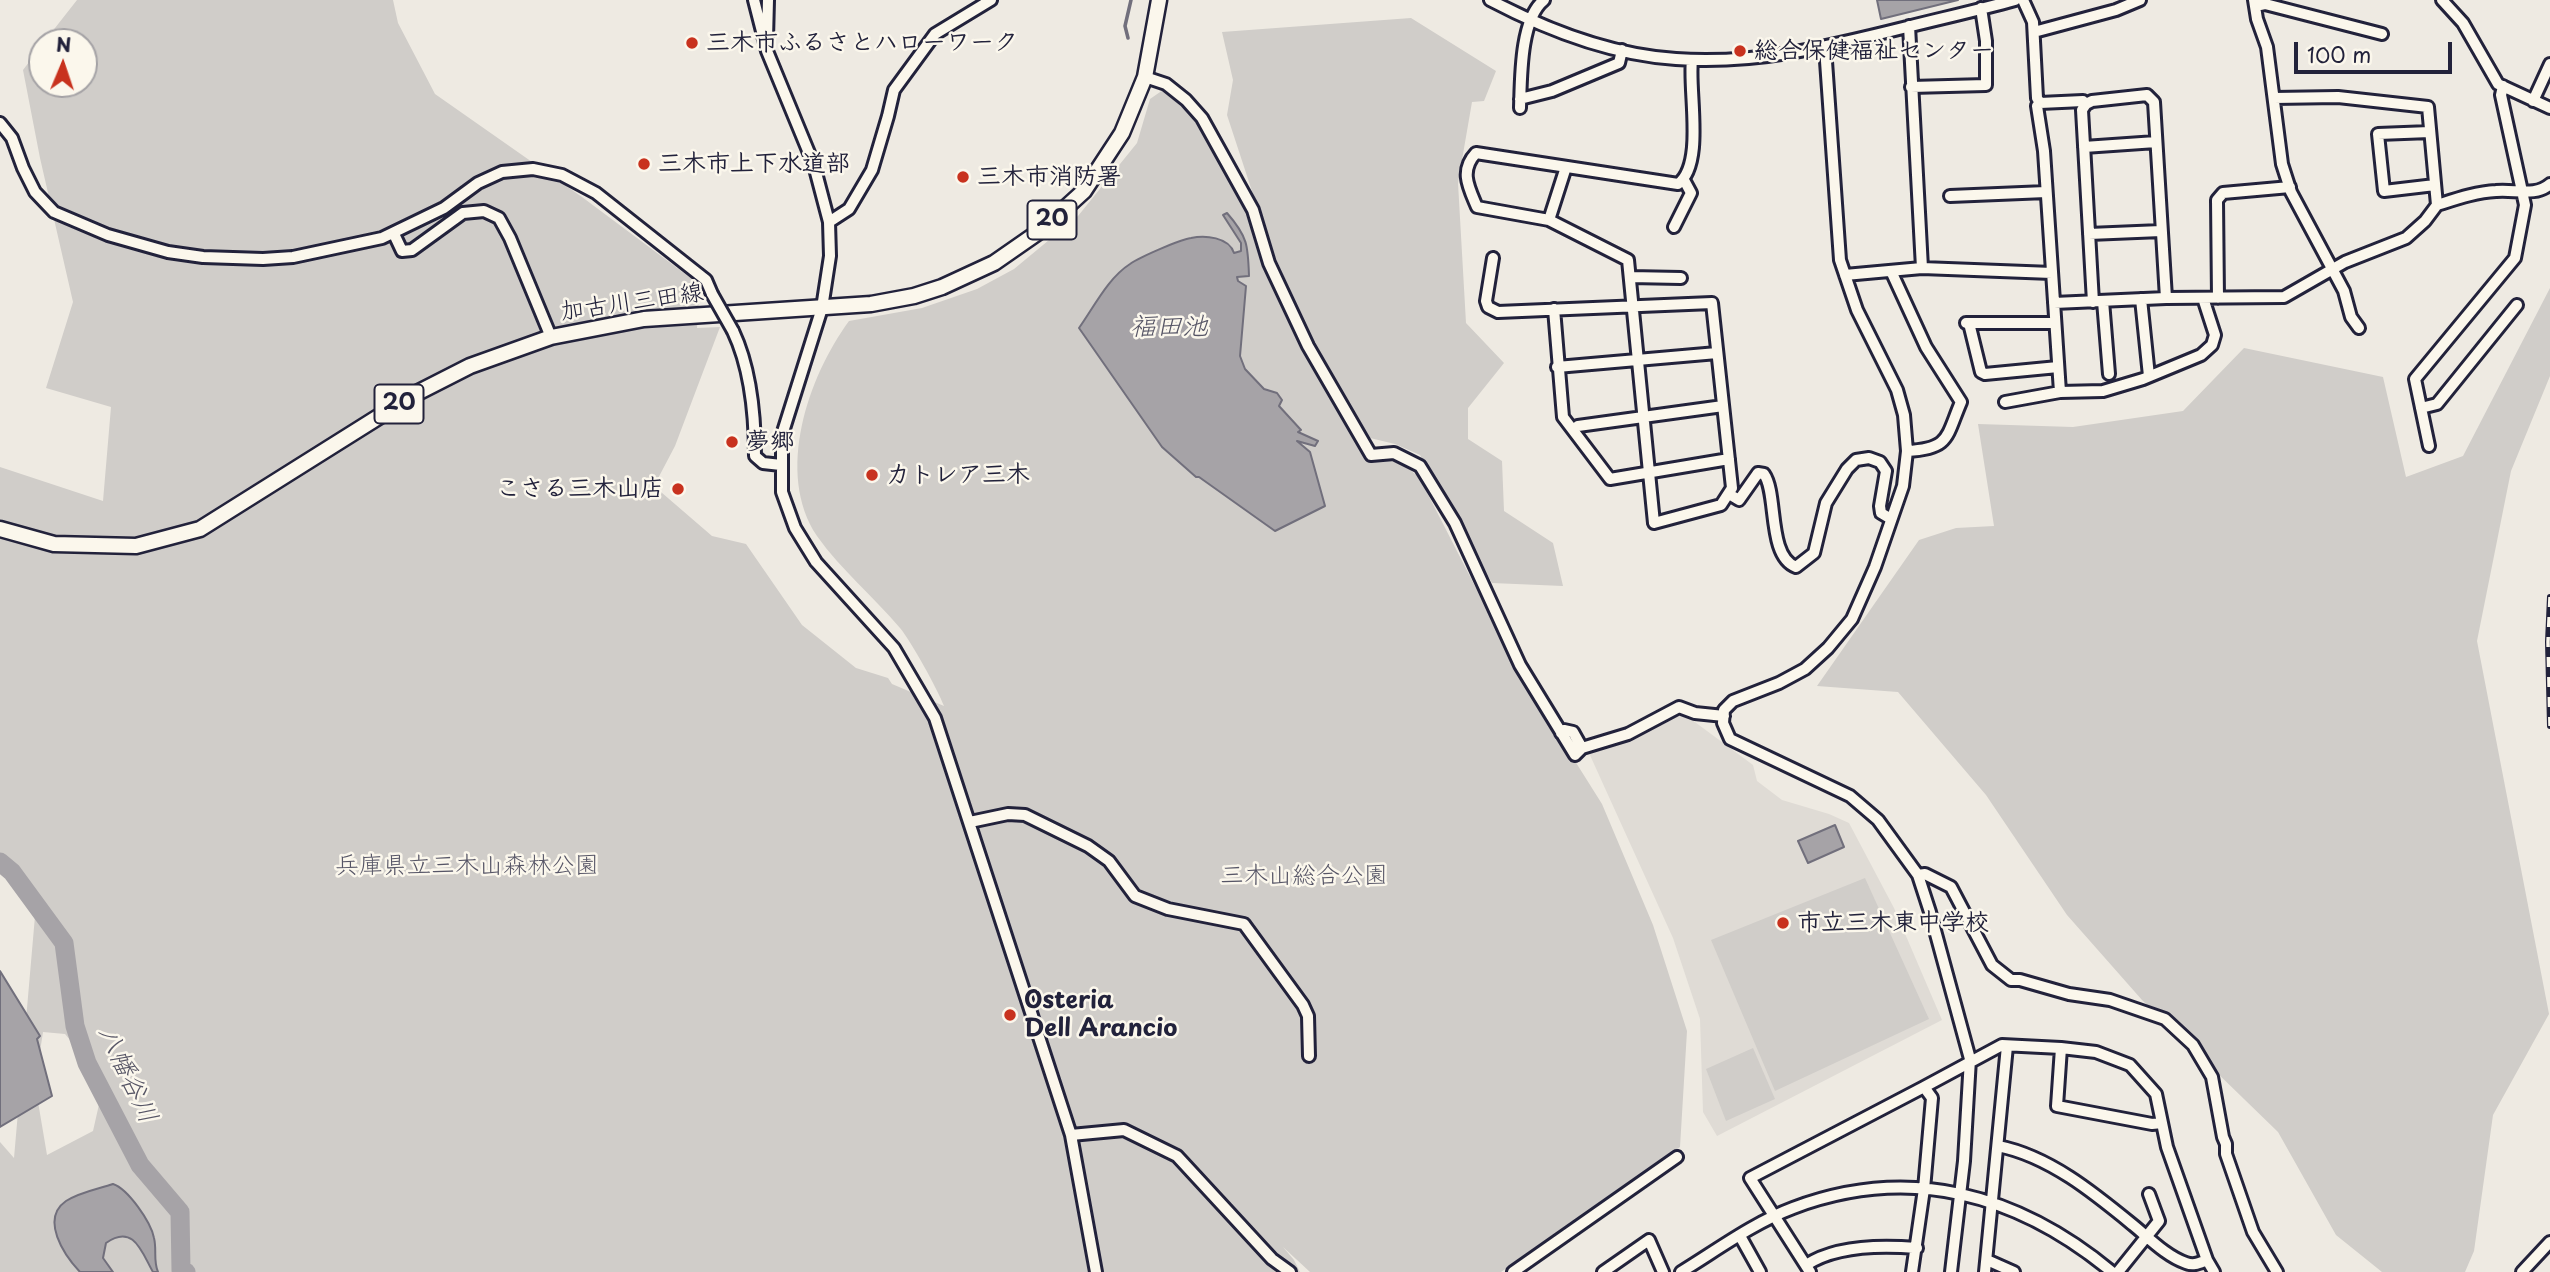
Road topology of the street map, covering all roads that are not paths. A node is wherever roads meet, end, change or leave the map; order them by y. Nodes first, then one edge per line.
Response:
1 (754, 0) edge
2 (768, 0) edge
3 (991, 0) edge
4 (1159, 0) edge
5 (1490, 0) edge
6 (1544, 0) edge
7 (2015, 0) edge
8 (2023, 0) edge
9 (2140, 0) edge
10 (2442, 0) edge
11 (2255, 3) edge
12 (1981, 8) junction
13 (1531, 20) junction
14 (1909, 26) junction
15 (2034, 32) junction
16 (2382, 34) dead end
17 (1825, 47) junction
18 (1622, 50) junction
19 (767, 51) junction
20 (1692, 60) junction
21 (2550, 64) edge
22 (1145, 77) junction
23 (2503, 86) junction
24 (1911, 87) junction
25 (2274, 98) junction
26 (2533, 101) junction
27 (2040, 103) junction
28 (2086, 104) junction
29 (2550, 108) edge
30 (0, 123) edge
31 (2430, 132) junction
32 (2156, 142) junction
33 (2084, 147) junction
34 (1566, 167) junction
35 (1684, 180) junction
36 (2550, 184) edge
37 (2435, 185) junction
38 (2290, 187) junction
39 (2523, 191) junction
40 (2046, 192) junction
41 (1950, 196) dead end
42 (2437, 205) junction
43 (1549, 220) junction
44 (829, 222) junction
45 (1674, 227) dead end
46 (2161, 231) junction
47 (394, 234) junction
48 (2089, 234) junction
49 (1493, 258) dead end
50 (1922, 268) junction
51 (2332, 270) junction
52 (1891, 271) junction
53 (2052, 273) junction
54 (1845, 275) junction
55 (1630, 277) junction
56 (1681, 278) dead end
57 (2166, 298) junction
58 (2203, 298) junction
59 (2218, 298) junction
60 (2141, 299) junction
61 (2098, 302) junction
62 (2054, 303) junction
63 (2517, 305) dead end
64 (1633, 306) junction
65 (822, 308) junction
66 (1554, 309) junction
67 (2055, 323) junction
68 (2359, 328) dead end
69 (551, 337) junction
70 (1717, 353) junction
71 (1638, 360) junction
72 (1557, 367) junction
73 (2058, 367) junction
74 (2109, 374) dead end
75 (2150, 376) junction
76 (2060, 392) junction
77 (2005, 402) dead end
78 (1723, 406) junction
79 (2421, 408) junction
80 (1644, 417) junction
81 (1573, 430) junction
82 (2429, 446) dead end
83 (1907, 450) junction
84 (1729, 460) junction
85 (781, 465) junction
86 (1649, 473) junction
87 (1730, 494) junction
88 (1891, 519) junction
89 (0, 529) edge
90 (1724, 716) junction
91 (970, 822) junction
92 (1918, 875) junction
93 (2007, 1046) junction
94 (2061, 1048) junction
95 (1309, 1056) dead end
96 (1970, 1062) junction
97 (1924, 1087) junction
98 (2162, 1123) junction
99 (1071, 1135) junction
100 (1998, 1146) junction
101 (1676, 1157) dead end
102 (1924, 1189) junction
103 (1960, 1193) junction
104 (2149, 1194) dead end
105 (1992, 1203) junction
106 (1773, 1217) junction
107 (1740, 1236) junction
108 (2147, 1236) junction
109 (2550, 1242) edge
110 (1917, 1248) junction
111 (1987, 1260) junction
112 (2207, 1261) junction
113 (1276, 1268) edge
114 (1808, 1268) edge
115 (1096, 1272) edge
116 (1290, 1272) edge
117 (1513, 1272) edge
118 (1603, 1272) edge
119 (1663, 1272) edge
120 (1681, 1272) edge
121 (1760, 1272) edge
122 (1912, 1272) edge
123 (1951, 1272) edge
124 (1984, 1272) edge
125 (2014, 1272) edge
126 (2112, 1272) edge
127 (2118, 1272) edge
128 (2214, 1272) edge
129 (2277, 1272) edge
130 (2522, 1272) edge

1 - 19 street
2 - 19 street
3 - 44 street
4 - 22 main road, 加古川三田線 / 20
5 - 13 street
6 - 13 street
7 - 12 street
8 - 15 street
9 - 15 street
10 - 23 street
11 - 16 street
11 - 25 street
12 - 14 street
12 - 24 street
13 - 18 street
13 - 18 street
14 - 17 street
14 - 24 street
15 - 27 street
17 - 20 street
17 - 54 street
18 - 20 street
19 - 44 street
20 - 35 street
21 - 26 street
22 - 65 main road, 加古川三田線 / 20
22 - 90 street
23 - 26 street
23 - 39 street
24 - 50 street
25 - 31 street
25 - 38 street
26 - 29 street
27 - 28 street
27 - 40 street
28 - 32 street
28 - 33 street
30 - 47 street
31 - 37 street
31 - 37 street
32 - 33 street
32 - 46 street
33 - 48 street
34 - 35 street
34 - 43 street
34 - 43 street
35 - 45 street
36 - 39 street
37 - 42 street
38 - 51 street
38 - 59 street
39 - 42 street
39 - 79 street
40 - 41 street
40 - 53 street
42 - 51 street
43 - 55 street
44 - 65 street
46 - 48 street
46 - 57 street
47 - 69 street
47 - 85 street, bridge
48 - 61 street
49 - 66 street
50 - 52 street
50 - 53 street
51 - 59 street
51 - 68 street
52 - 54 street
52 - 83 street
53 - 62 street
54 - 83 street
55 - 56 street
55 - 64 street
57 - 58 street
57 - 60 street
58 - 59 street
58 - 75 street
60 - 61 street
60 - 75 street
61 - 62 street
61 - 74 street
62 - 67 street
63 - 79 street
64 - 66 street
64 - 70 street
64 - 71 street
65 - 69 main road, 加古川三田線 / 20
65 - 85 street
66 - 72 street
67 - 73 street
67 - 73 street
69 - 89 main road, 加古川三田線 / 20
70 - 71 street
70 - 78 street
71 - 72 street
71 - 80 street
72 - 81 street
73 - 76 street
75 - 76 street
76 - 77 street
78 - 80 street
78 - 84 street
79 - 82 street
80 - 81 street
80 - 86 street
81 - 86 street
83 - 88 street
84 - 86 street
84 - 87 street
85 - 91 street
86 - 87 street
87 - 88 street
88 - 90 street
90 - 92 street
91 - 95 street
91 - 99 street
92 - 96 street
92 - 129 street
93 - 94 street
93 - 96 street
93 - 100 street
94 - 98 street
94 - 98 street
96 - 97 street
96 - 103 street
97 - 102 street
97 - 106 street
98 - 112 street
99 - 113 street
99 - 115 street
100 - 105 street
100 - 108 street
101 - 117 street
102 - 103 street
102 - 106 street
102 - 110 street
103 - 105 street
103 - 123 street
104 - 108 street
105 - 111 street
105 - 126 street
106 - 107 street
106 - 114 street
107 - 120 street
107 - 121 street
108 - 112 street
108 - 127 street
109 - 130 street
110 - 114 street
110 - 122 street
111 - 124 street
111 - 125 street
112 - 128 street
113 - 116 street
118 - 119 street

